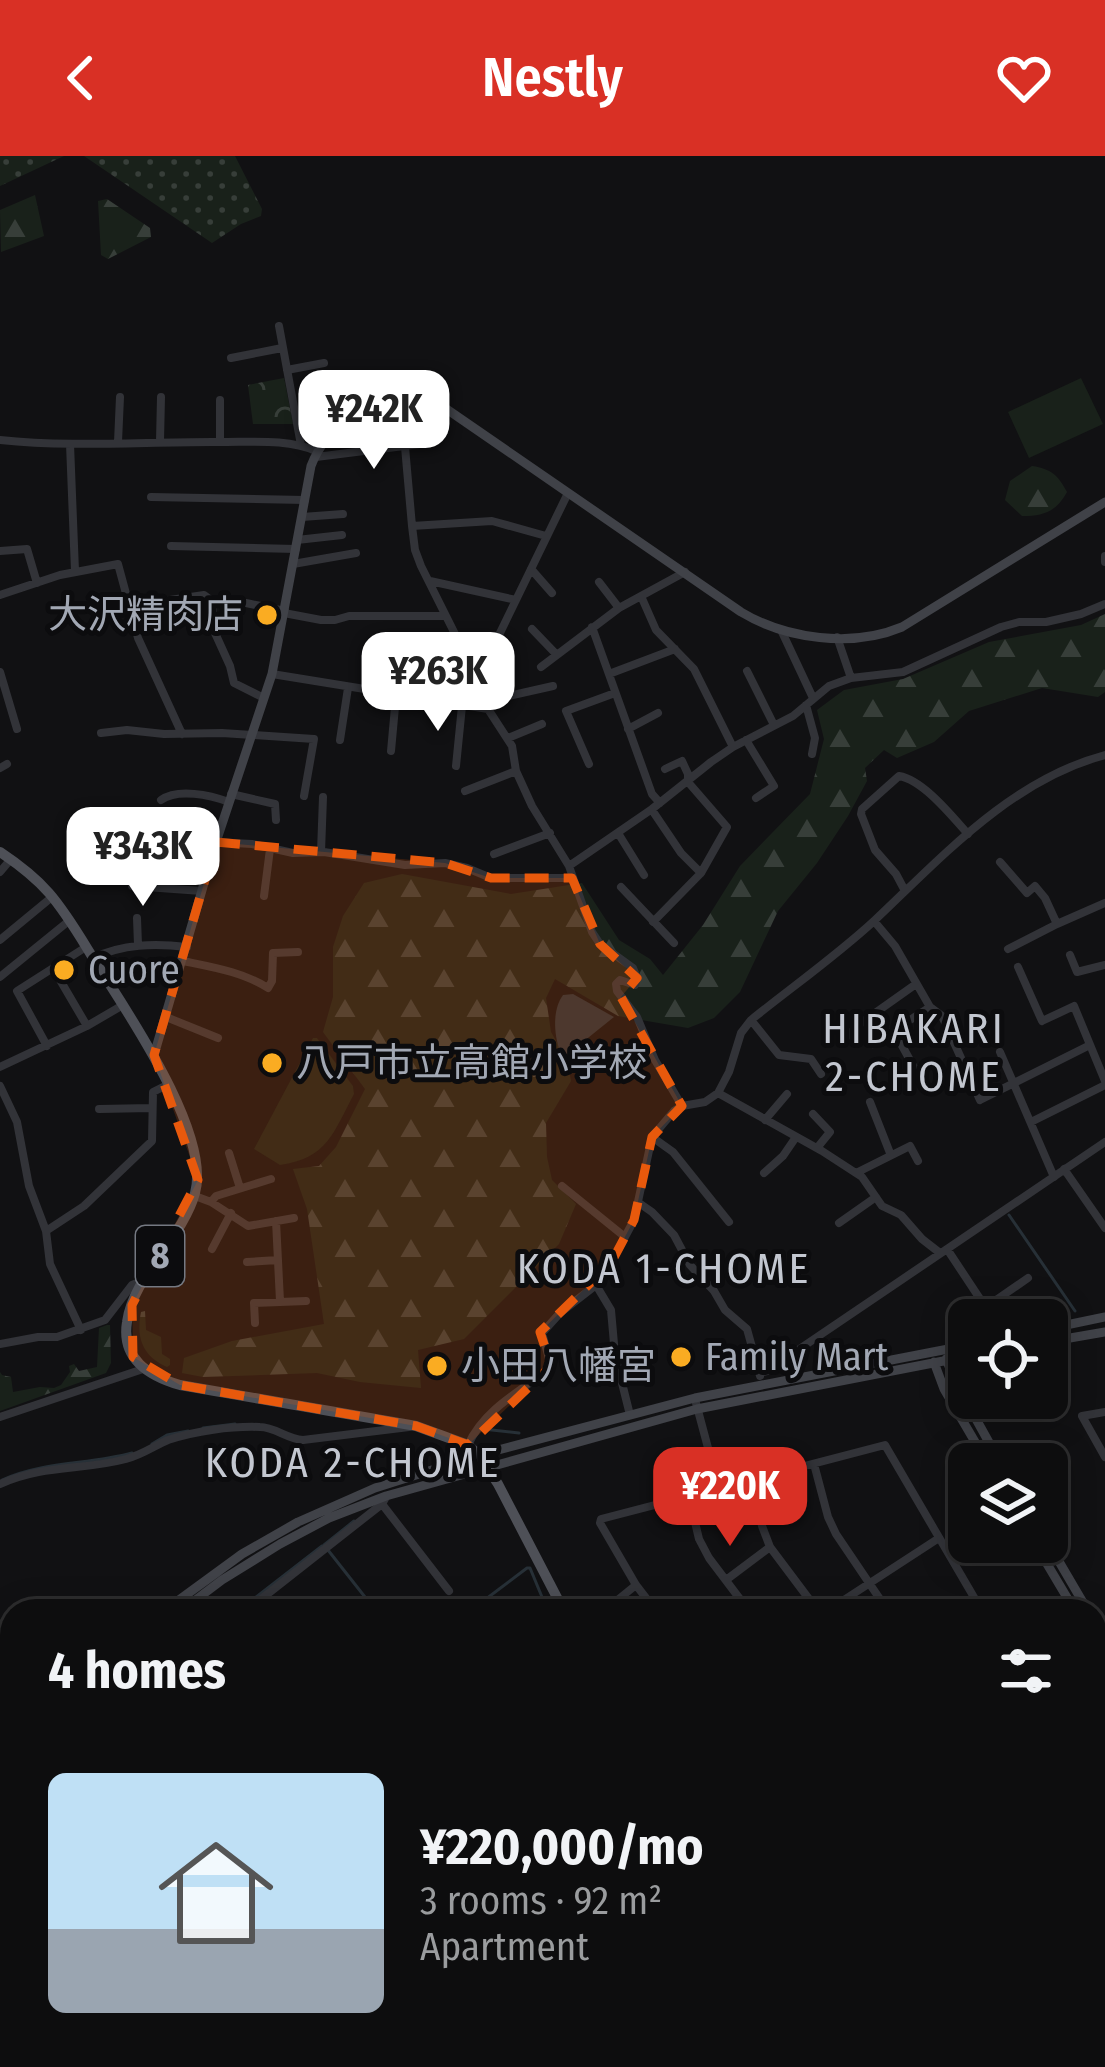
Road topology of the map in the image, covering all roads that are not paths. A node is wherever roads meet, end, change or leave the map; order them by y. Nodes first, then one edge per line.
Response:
1 (279, 326) dead end
2 (283, 348) junction
3 (231, 358) dead end
4 (324, 363) dead end
5 (287, 370) junction
6 (405, 385) junction
7 (120, 397) dead end
8 (161, 397) dead end
9 (220, 400) dead end
10 (0, 440) edge
11 (160, 441) junction
12 (118, 442) junction
13 (220, 442) junction
14 (428, 443) dead end
15 (70, 444) junction
16 (302, 445) junction
17 (405, 446) junction
18 (315, 454) junction
19 (568, 493) junction
20 (151, 496) dead end
21 (305, 500) junction
22 (1105, 504) edge
23 (343, 514) dead end
24 (302, 517) junction
25 (412, 526) junction
26 (342, 535) dead end
27 (547, 536) junction
28 (297, 545) junction
29 (171, 546) dead end
30 (0, 551) edge
31 (356, 554) dead end
32 (293, 564) junction
33 (531, 568) junction
34 (75, 571) junction
35 (685, 572) junction
36 (428, 580) junction
37 (598, 582) dead end
38 (37, 583) junction
39 (551, 593) dead end
40 (0, 595) edge
41 (641, 596) junction
42 (516, 600) junction
43 (246, 603) dead end
44 (1105, 604) edge
45 (129, 606) junction
46 (619, 608) junction
47 (284, 612) junction
48 (445, 616) junction
49 (592, 627) junction
50 (532, 629) dead end
51 (782, 632) junction
52 (837, 637) junction
53 (675, 649) junction
54 (556, 655) junction
55 (541, 667) dead end
56 (0, 671) edge
57 (747, 671) dead end
58 (481, 672) junction
59 (272, 674) junction
60 (609, 674) junction
61 (851, 678) junction
62 (553, 686) dead end
63 (348, 688) junction
64 (615, 693) junction
65 (396, 695) junction
66 (4, 698) edge
67 (265, 699) junction
68 (810, 702) junction
69 (487, 705) junction
70 (462, 706) junction
71 (658, 713) dead end
72 (542, 724) dead end
73 (774, 725) junction
74 (16, 729) dead end
75 (628, 729) junction
76 (101, 734) dead end
77 (182, 734) junction
78 (254, 734) junction
79 (508, 738) junction
80 (340, 740) dead end
81 (746, 740) junction
82 (733, 747) junction
83 (391, 751) dead end
84 (812, 754) dead end
85 (1105, 755) edge
86 (589, 764) dead end
87 (456, 766) dead end
88 (665, 769) dead end
89 (516, 770) junction
90 (688, 782) junction
91 (465, 791) dead end
92 (304, 796) dead end
93 (323, 797) dead end
94 (230, 798) junction
95 (756, 798) dead end
96 (161, 800) dead end
97 (656, 806) junction
98 (276, 820) dead end
99 (550, 832) junction
100 (618, 832) junction
101 (968, 833) junction
102 (216, 842) junction
103 (164, 844) dead end
104 (270, 849) junction
105 (321, 852) junction
106 (494, 854) dead end
107 (6, 856) edge
108 (1000, 862) dead end
109 (569, 866) junction
110 (0, 872) edge
111 (701, 873) junction
112 (132, 874) dead end
113 (644, 875) dead end
114 (572, 878) junction
115 (621, 887) dead end
116 (162, 888) junction
117 (904, 889) junction
118 (203, 890) junction
119 (52, 896) junction
120 (264, 896) dead end
121 (1105, 903) edge
122 (137, 918) dead end
123 (70, 920) junction
124 (874, 921) junction
125 (653, 922) junction
126 (1058, 924) junction
127 (0, 940) edge
128 (674, 944) dead end
129 (138, 945) junction
130 (187, 946) junction
131 (1008, 949) dead end
132 (90, 952) junction
133 (298, 952) dead end
134 (1070, 955) dead end
135 (182, 961) junction
136 (1105, 965) edge
137 (1018, 967) dead end
138 (53, 968) junction
139 (0, 977) edge
140 (916, 984) junction
141 (123, 1005) junction
142 (931, 1007) junction
143 (166, 1016) junction
144 (752, 1020) junction
145 (87, 1026) junction
146 (894, 1030) junction
147 (218, 1038) dead end
148 (845, 1038) dead end
149 (873, 1044) dead end
150 (1090, 1045) junction
151 (47, 1046) junction
152 (1000, 1052) dead end
153 (154, 1054) junction
154 (0, 1067) edge
155 (820, 1074) dead end
156 (922, 1082) dead end
157 (1014, 1082) junction
158 (1105, 1083) edge
159 (167, 1084) junction
160 (0, 1086) edge
161 (718, 1093) junction
162 (787, 1094) dead end
163 (870, 1102) dead end
164 (682, 1106) junction
165 (151, 1108) junction
166 (99, 1109) dead end
167 (813, 1114) dead end
168 (764, 1121) junction
169 (1031, 1122) junction
170 (652, 1137) junction
171 (796, 1137) junction
172 (1104, 1144) edge
173 (817, 1148) junction
174 (229, 1153) dead end
175 (890, 1154) junction
176 (918, 1161) dead end
177 (1064, 1169) junction
178 (764, 1173) dead end
179 (856, 1173) junction
180 (1054, 1177) junction
181 (272, 1179) dead end
182 (562, 1186) dead end
183 (240, 1188) junction
184 (195, 1196) junction
185 (876, 1198) junction
186 (211, 1202) junction
187 (639, 1203) junction
188 (231, 1214) junction
189 (294, 1218) dead end
190 (276, 1221) junction
191 (729, 1222) dead end
192 (839, 1223) dead end
193 (1104, 1226) edge
194 (46, 1231) junction
195 (626, 1237) junction
196 (212, 1249) dead end
197 (944, 1251) junction
198 (278, 1260) junction
199 (248, 1262) dead end
200 (1028, 1278) dead end
201 (145, 1280) junction
202 (596, 1285) junction
203 (980, 1299) edge
204 (998, 1299) edge
205 (306, 1300) dead end
206 (280, 1301) junction
207 (1105, 1317) edge
208 (255, 1323) dead end
209 (1068, 1325) edge
210 (81, 1330) junction
211 (1105, 1332) edge
212 (1068, 1338) edge
213 (0, 1345) edge
214 (948, 1353) edge
215 (936, 1357) junction
216 (947, 1360) joint
217 (143, 1369) junction
218 (761, 1378) junction
219 (696, 1404) junction
220 (1105, 1412) edge
221 (630, 1416) junction
222 (0, 1417) edge
223 (416, 1426) junction
224 (976, 1443) edge
225 (989, 1443) edge
226 (468, 1444) junction
227 (1105, 1457) edge
228 (483, 1461) junction
229 (814, 1463) junction
230 (752, 1480) junction
231 (0, 1484) edge
232 (719, 1489) junction
233 (689, 1497) junction
234 (384, 1500) junction
235 (939, 1538) junction
236 (770, 1547) junction
237 (1046, 1563) edge
238 (1060, 1563) edge
239 (726, 1580) junction
240 (870, 1583) junction
241 (635, 1585) junction
242 (448, 1591) dead end
243 (180, 1599) edge
244 (197, 1599) edge
245 (261, 1599) edge
246 (558, 1599) edge
247 (618, 1599) edge
248 (646, 1599) edge
249 (740, 1599) edge
250 (812, 1599) edge
251 (843, 1599) edge
252 (880, 1599) edge
253 (975, 1599) edge
254 (1068, 1599) edge
255 (1081, 1599) edge

1 - 2 street
2 - 3 street
2 - 5 street
4 - 5 street
5 - 16 street
6 - 17 street
6 - 18 street
6 - 19 street
7 - 12 street
8 - 11 street
9 - 13 street
10 - 15 street
11 - 12 street
11 - 13 street
12 - 15 street
13 - 16 street
14 - 17 street
15 - 34 street
16 - 18 street
17 - 18 street
17 - 25 street
18 - 21 street
19 - 27 street
19 - 35 street
20 - 21 street
21 - 24 street
22 - 52 street
23 - 24 street
24 - 28 street
25 - 27 street
25 - 36 street
26 - 28 street
27 - 33 street
28 - 29 street
28 - 32 street
30 - 38 street
31 - 32 street
32 - 47 street
33 - 39 street
33 - 42 street
34 - 38 street
34 - 45 street
35 - 41 street
35 - 51 street
36 - 42 street
36 - 48 street
37 - 46 street
38 - 40 street
41 - 46 street
41 - 53 street
42 - 58 street
43 - 47 street
44 - 61 street
45 - 67 street
45 - 77 street
46 - 49 street
47 - 48 street
47 - 59 street
48 - 58 street
49 - 54 street
49 - 60 street
50 - 54 street
51 - 52 street
51 - 68 street
52 - 61 street
53 - 60 street
53 - 82 street
54 - 55 street
56 - 66 street
57 - 73 street
58 - 69 street
59 - 63 street
59 - 67 street
60 - 64 street
61 - 68 street
62 - 69 street
63 - 65 street
63 - 80 street
64 - 75 street
64 - 86 street
65 - 70 street
65 - 83 street
66 - 74 street
67 - 78 street
68 - 73 street
68 - 84 street
69 - 70 street
69 - 79 street
70 - 87 street
71 - 75 street
72 - 79 street
73 - 81 street
75 - 97 street
76 - 77 street
77 - 78 street
78 - 92 street
78 - 94 street
79 - 89 street
81 - 82 street
81 - 95 street
82 - 90 street
85 - 101 street
88 - 90 street
89 - 91 street
89 - 99 street
90 - 97 street
90 - 111 street
93 - 105 street
94 - 96 street
94 - 98 street
94 - 102 street
97 - 100 street
97 - 111 street
99 - 106 street
99 - 109 street
100 - 109 street
100 - 113 street
101 - 117 street
101 - 117 street
102 - 104 street
102 - 118 street
103 - 116 street
104 - 105 street
104 - 120 street
105 - 114 street
107 - 110 street
107 - 119 main road, 8
108 - 126 street
109 - 114 street
111 - 125 street
112 - 116 street
114 - 164 street
115 - 125 street
116 - 118 street
117 - 124 street
118 - 130 street
119 - 123 main road, 8
119 - 127 street
121 - 126 street
122 - 129 street
123 - 132 main road, 8
123 - 139 street
124 - 140 street
124 - 144 street
125 - 128 street
126 - 131 street
129 - 130 street
129 - 132 street
130 - 135 street
132 - 138 street
132 - 141 main road, 8
133 - 135 street
134 - 136 street
135 - 143 street
137 - 150 street
138 - 145 street
138 - 151 street
140 - 142 street
140 - 148 street
141 - 145 street
141 - 153 main road, 8
142 - 146 street
142 - 157 street
143 - 147 street
143 - 153 street
144 - 155 street
144 - 161 street
145 - 151 street
146 - 149 street
146 - 156 street
150 - 157 street
150 - 158 street
151 - 154 street
152 - 157 street
153 - 159 main road, 8
157 - 169 street
158 - 169 street
159 - 165 street
159 - 184 main road, 8
160 - 194 street
161 - 164 street
161 - 168 street
162 - 168 street
163 - 175 street
164 - 170 street
165 - 166 street
165 - 194 street
167 - 173 street
168 - 171 street
169 - 180 street
170 - 187 street
170 - 191 street
171 - 173 street
171 - 178 street
172 - 177 street
173 - 179 street
174 - 183 street
175 - 176 street
175 - 179 street
177 - 180 street
177 - 193 street
179 - 185 street
180 - 197 street
181 - 183 street
182 - 195 street
183 - 186 street
184 - 186 street
184 - 201 main road, 8
185 - 192 street
185 - 197 street
186 - 188 street
187 - 195 street
187 - 218 street
188 - 190 street
188 - 196 street
189 - 190 street
190 - 198 street
194 - 210 street
195 - 202 street
197 - 203 street
197 - 218 street
198 - 199 street
198 - 206 street
200 - 204 street
201 - 210 street
201 - 217 main road, 8
202 - 221 street
202 - 226 street
205 - 206 street
206 - 208 street
207 - 209 street
210 - 213 street
211 - 212 street
214 - 215 street
215 - 216 street
215 - 218 street
215 - 219 street
215 - 224 street
216 - 225 street
217 - 222 street
217 - 223 main road
218 - 219 street
219 - 221 street
219 - 228 street
219 - 232 street
220 - 227 street
221 - 228 street
223 - 226 main road
223 - 231 street
226 - 228 main road
228 - 234 street
228 - 243 street
228 - 246 main road
229 - 230 street
229 - 235 street
229 - 240 street
230 - 232 street
230 - 236 street
232 - 233 street
233 - 239 street
233 - 241 street
234 - 242 street
234 - 244 street
234 - 245 street
235 - 240 street
235 - 253 street
236 - 239 street
236 - 250 street
237 - 254 street
238 - 255 street
239 - 249 street
240 - 251 street
240 - 252 street
241 - 247 street
241 - 248 street

